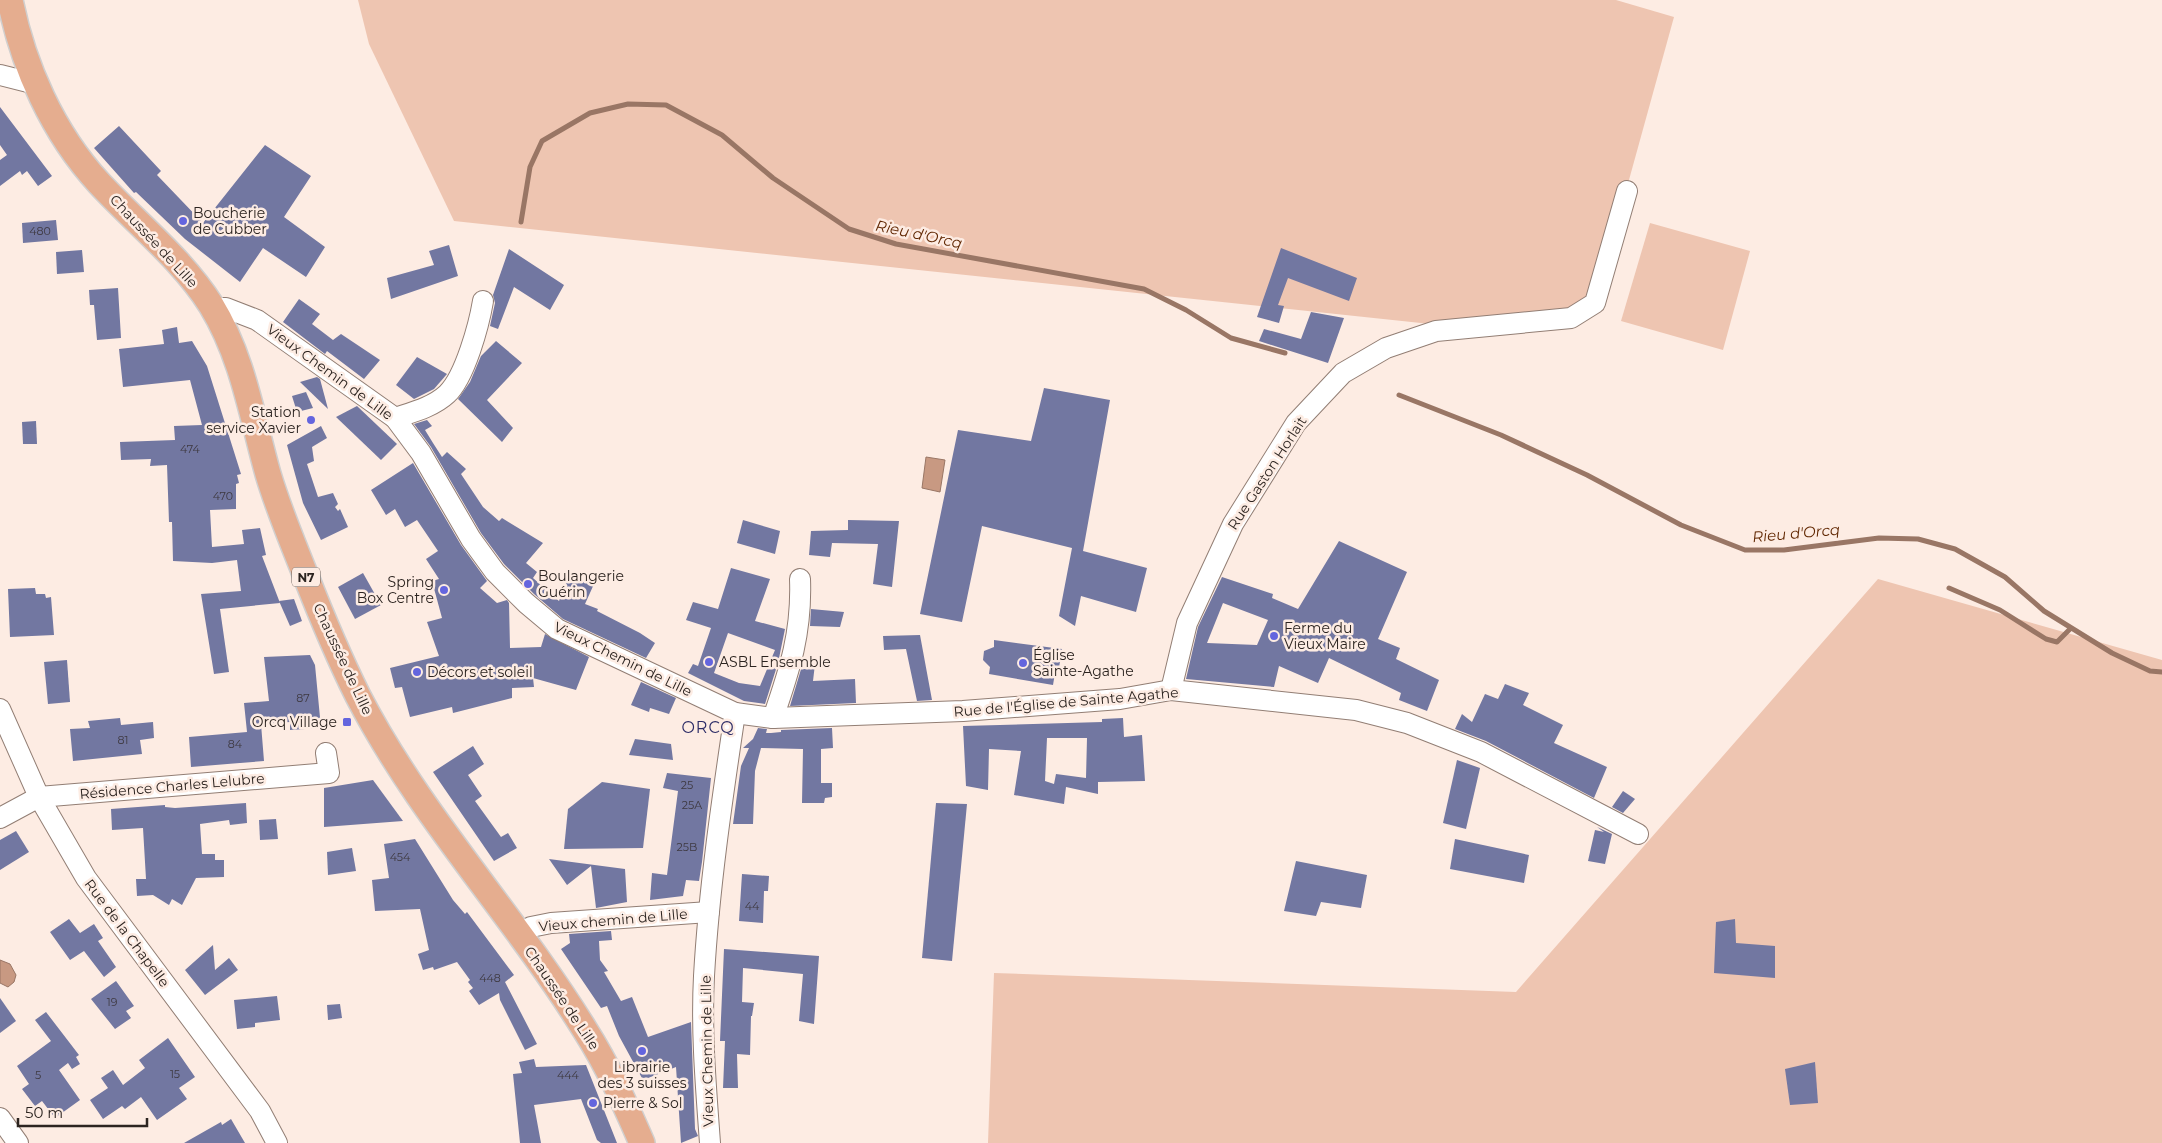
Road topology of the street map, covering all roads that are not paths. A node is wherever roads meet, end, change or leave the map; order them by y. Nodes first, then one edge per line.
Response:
1 (10, 0) edge
2 (0, 75) edge
3 (36, 84) junction
4 (1627, 191) dead end
5 (483, 301) dead end
6 (212, 308) junction
7 (395, 418) junction
8 (800, 579) dead end
9 (1172, 690) junction
10 (0, 709) edge
11 (735, 713) junction
12 (773, 718) junction
13 (326, 753) dead end
14 (39, 797) junction
15 (0, 818) edge
16 (1638, 834) dead end
17 (709, 912) junction
18 (519, 935) junction
19 (0, 1118) edge
20 (18, 1143) edge
21 (277, 1143) edge
22 (642, 1143) edge
23 (710, 1143) edge

1 - 3 main road, Chaussée de Lille / N7
2 - 3 street
3 - 6 main road, Chaussée de Lille / N7
4 - 9 street, Rue Gaston Horlait
5 - 7 street
6 - 7 street, Vieux Chemin de Lille
6 - 18 main road, Chaussée de Lille / N7
7 - 11 street, Vieux Chemin de Lille
8 - 12 street
9 - 12 street, Rue de l'Église de Sainte Agathe
9 - 16 street, Rue de l'Église de Sainte Agathe
10 - 14 street, Rue de la Chapelle
11 - 12 street, Rue de l'Église de Sainte Agathe
11 - 17 street, Vieux Chemin de Lille
13 - 14 street, Résidence Charles Lelubre
14 - 15 street, Résidence Charles Lelubre
14 - 21 street, Rue de la Chapelle
17 - 18 street, Vieux chemin de Lille
17 - 23 street, Vieux Chemin de Lille
18 - 22 main road, Chaussée de Lille / N7
19 - 20 street

